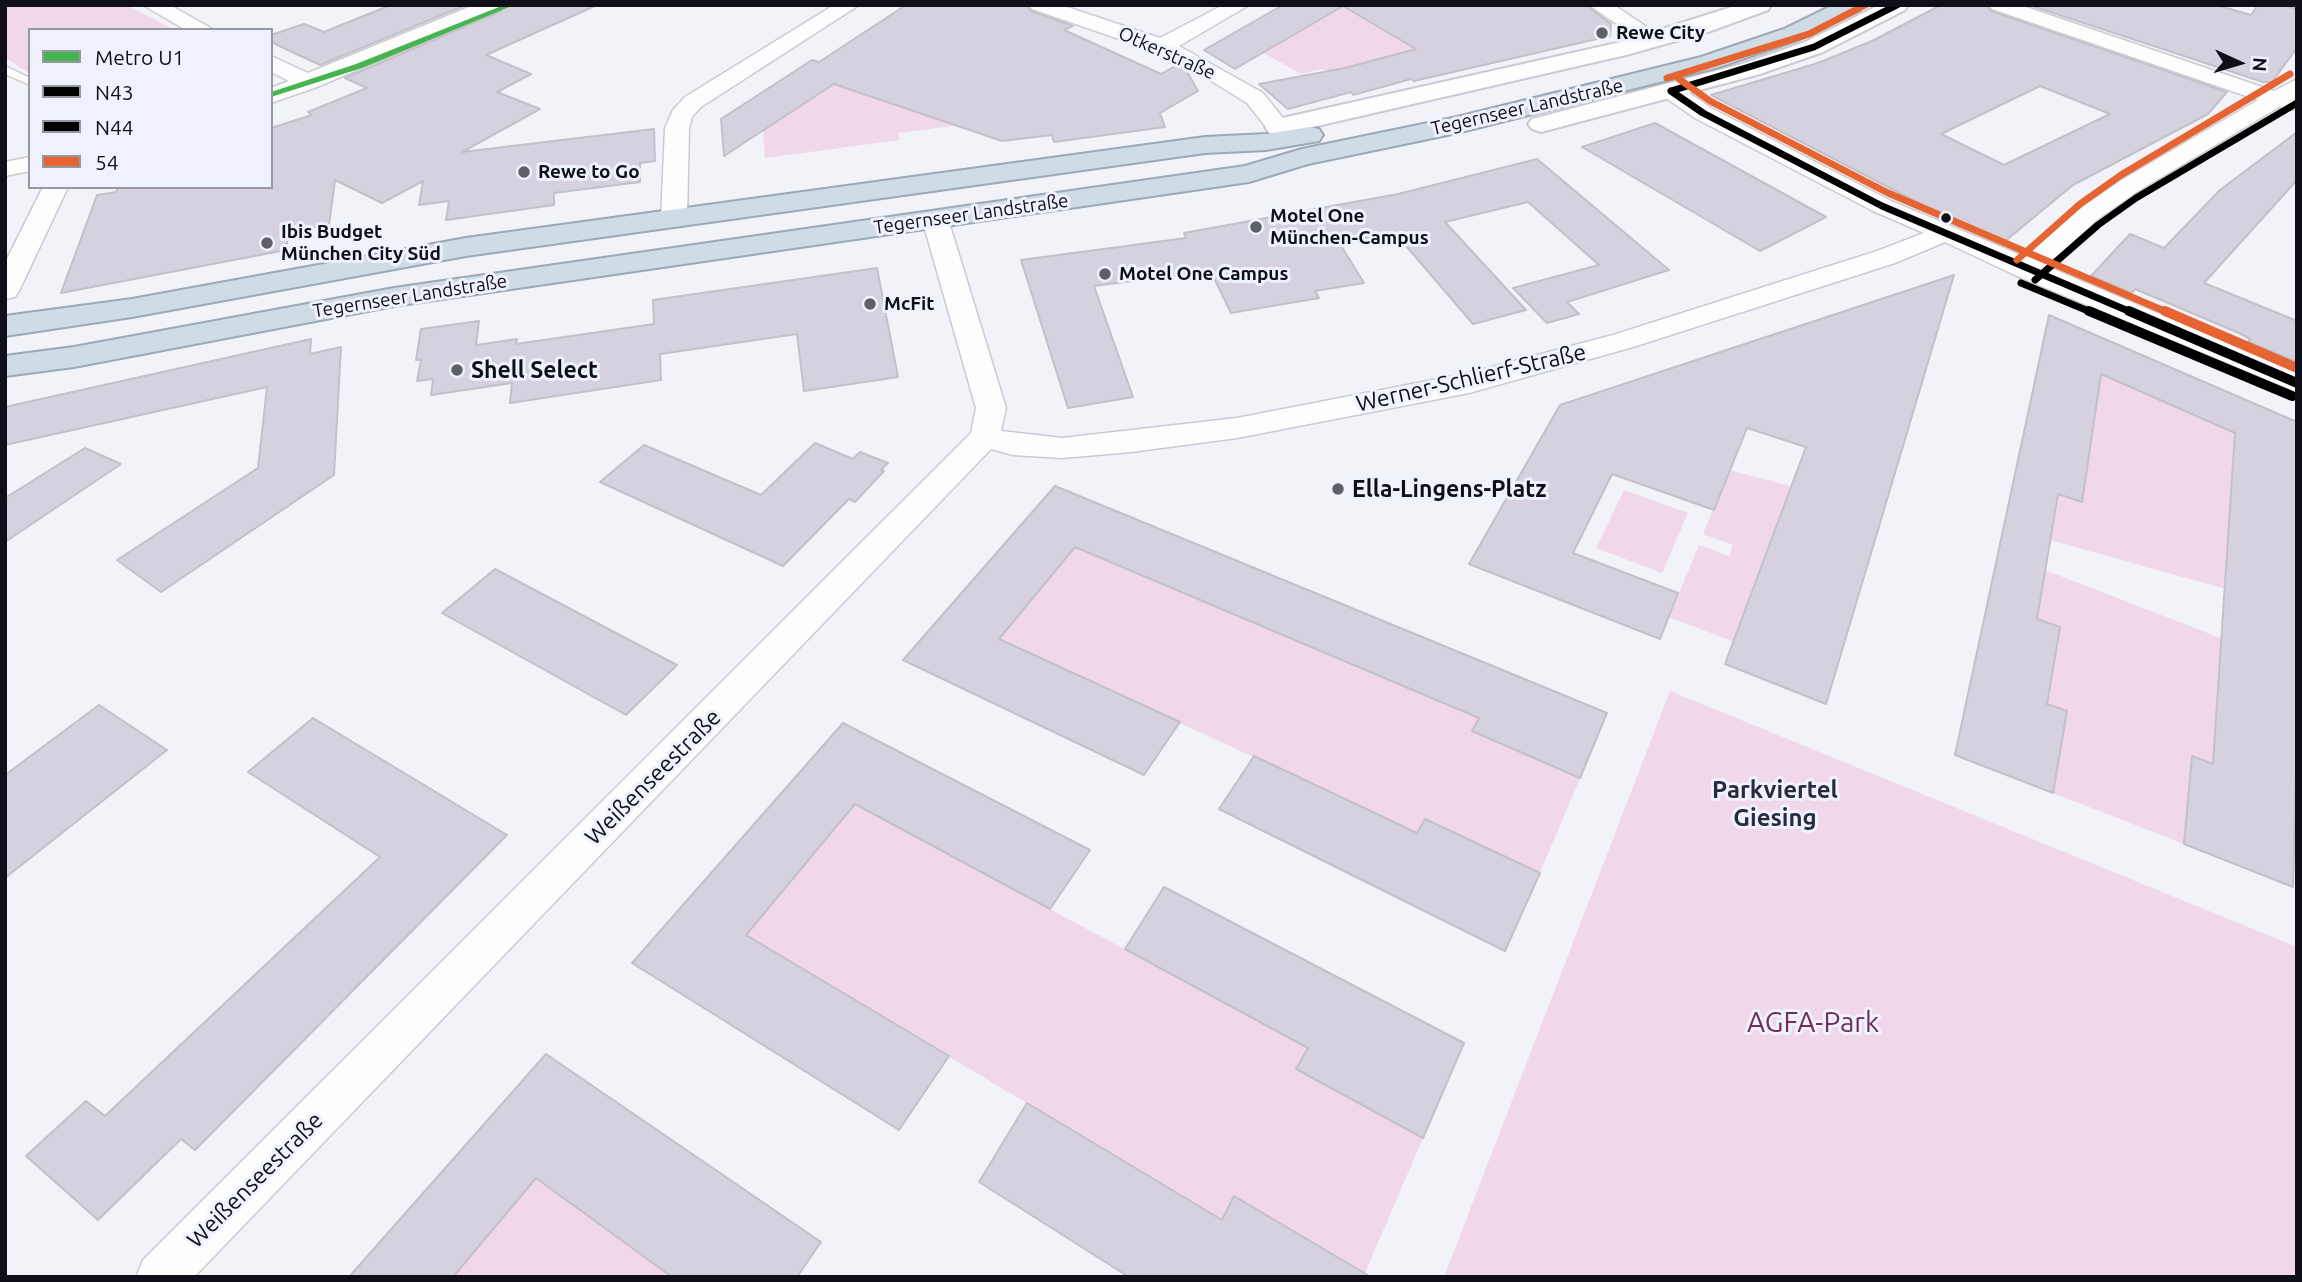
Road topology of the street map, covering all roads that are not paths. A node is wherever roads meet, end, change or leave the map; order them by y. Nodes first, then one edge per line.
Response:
1 (153, 5) edge
2 (493, 5) edge
3 (849, 5) edge
4 (1040, 5) edge
5 (1239, 5) edge
6 (1599, 5) edge
7 (1760, 5) edge
8 (1809, 5) edge
9 (1852, 5) edge
10 (1897, 5) edge
11 (1999, 5) edge
12 (199, 28) edge
13 (1655, 40) junction
14 (1162, 46) junction
15 (273, 63) edge
16 (5, 69) edge
17 (28, 82) dead end
18 (309, 82) junction
19 (1671, 91) junction
20 (273, 95) edge
21 (2290, 97) edge
22 (1541, 124) joint
23 (1278, 127) junction
24 (1205, 145) junction
25 (28, 164) edge
26 (5, 169) edge
27 (1249, 174) junction
28 (55, 189) edge
29 (674, 219) junction
30 (935, 219) junction
31 (1941, 233) junction
32 (2026, 270) junction
33 (7, 288) edge
34 (132, 308) junction
35 (5, 326) edge
36 (5, 344) edge
37 (75, 357) junction
38 (5, 366) edge
39 (5, 380) edge
40 (2297, 383) edge
41 (985, 437) junction
42 (160, 1277) edge

1 - 12 street
2 - 18 street
3 - 29 street
4 - 14 street, Otkerstraße
5 - 14 street
6 - 13 street
7 - 13 main road, Tegernseer Landstraße
8 - 24 highway, Tegernseer Landstraße
9 - 27 highway, Tegernseer Landstraße
10 - 19 main road, Tegernseer Landstraße
11 - 21 street
13 - 23 main road, Tegernseer Landstraße
14 - 23 street, Otkerstraße
15 - 18 street
16 - 17 lane
18 - 20 street
19 - 22 main road, Tegernseer Landstraße
19 - 31 street
21 - 32 street
22 - 27 highway
23 - 24 highway
24 - 29 highway, Tegernseer Landstraße
25 - 26 street
27 - 30 highway, Tegernseer Landstraße
28 - 33 street
29 - 34 highway, Tegernseer Landstraße
30 - 37 highway, Tegernseer Landstraße
30 - 41 street
31 - 32 street
31 - 41 street, Werner-Schlierf-Straße
32 - 40 street
34 - 35 highway
34 - 36 highway
37 - 38 highway
37 - 39 highway
41 - 42 street, Weißenseestraße

